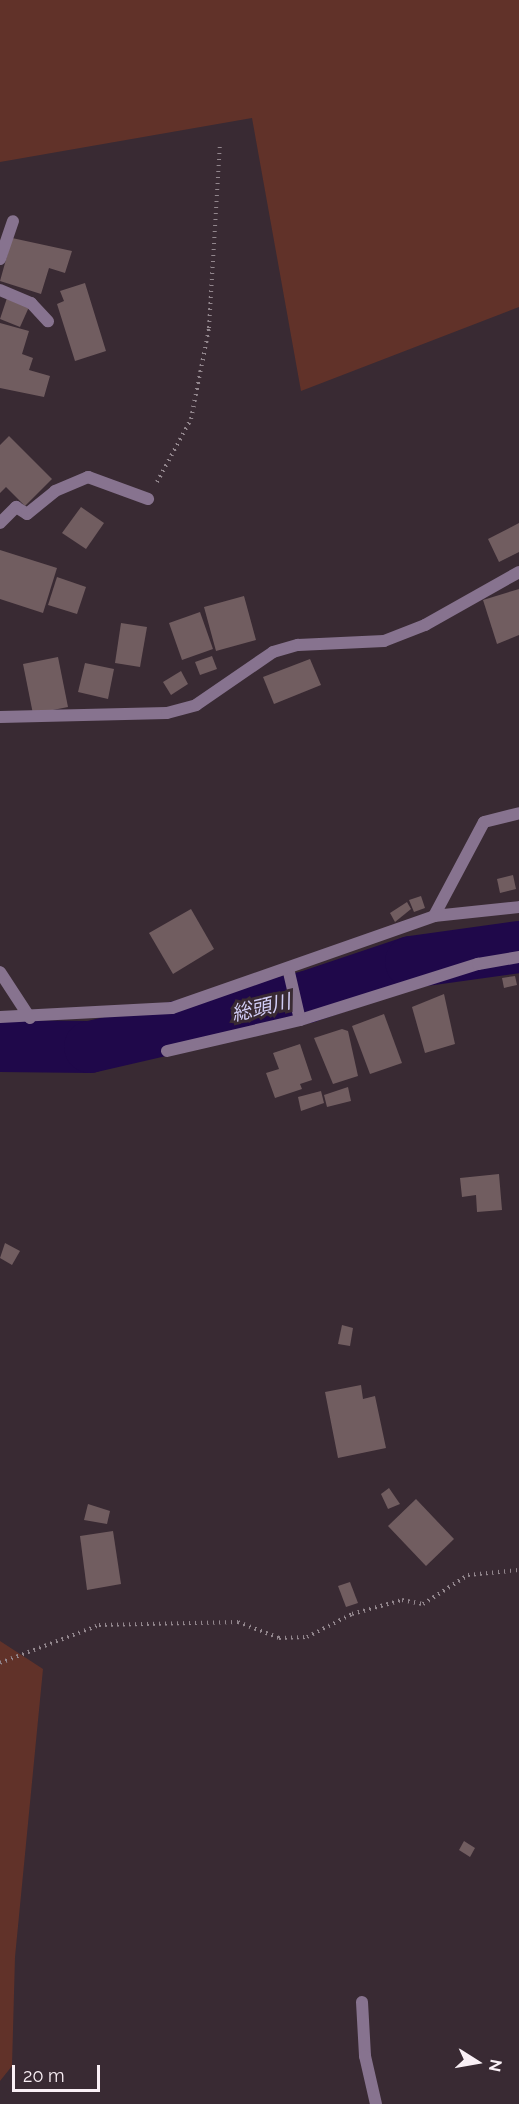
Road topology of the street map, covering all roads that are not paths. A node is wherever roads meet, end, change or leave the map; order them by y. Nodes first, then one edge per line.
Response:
1 (13, 221) dead end
2 (0, 259) edge
3 (0, 290) edge
4 (48, 321) dead end
5 (148, 499) road end
6 (0, 523) edge
7 (519, 572) edge
8 (0, 717) edge
9 (519, 813) edge
10 (519, 907) edge
11 (434, 916) junction
12 (519, 957) edge
13 (288, 968) junction
14 (0, 972) edge
15 (0, 1017) edge
16 (30, 1018) junction
17 (300, 1020) junction
18 (167, 1051) dead end
19 (362, 2002) dead end
20 (376, 2104) edge

1 - 2 street
3 - 4 street
5 - 6 street
7 - 8 street
9 - 11 street
10 - 11 street
11 - 13 street
12 - 17 street
13 - 16 street
13 - 17 street
14 - 16 street
15 - 16 street
17 - 18 street
19 - 20 street

